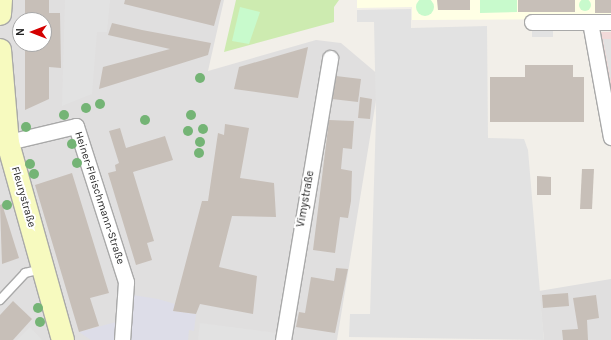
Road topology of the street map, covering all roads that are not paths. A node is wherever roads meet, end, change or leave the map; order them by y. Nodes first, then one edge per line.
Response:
1 (1, 0) edge
2 (0, 14) edge
3 (532, 22) dead end
4 (590, 22) junction
5 (611, 22) edge
6 (0, 50) edge
7 (330, 58) dead end
8 (611, 137) edge
9 (4, 144) edge
10 (43, 268) junction
11 (0, 300) edge
12 (63, 340) edge
13 (122, 340) edge
14 (282, 340) edge

1 - 2 street
3 - 4 street
4 - 5 street
4 - 8 street
6 - 9 street, Fleurystraße
7 - 14 street, Vimystraße
9 - 10 street, Fleurystraße
9 - 13 street, Heiner-Fleischmann-Straße
10 - 11 lane
10 - 12 street, Fleurystraße

